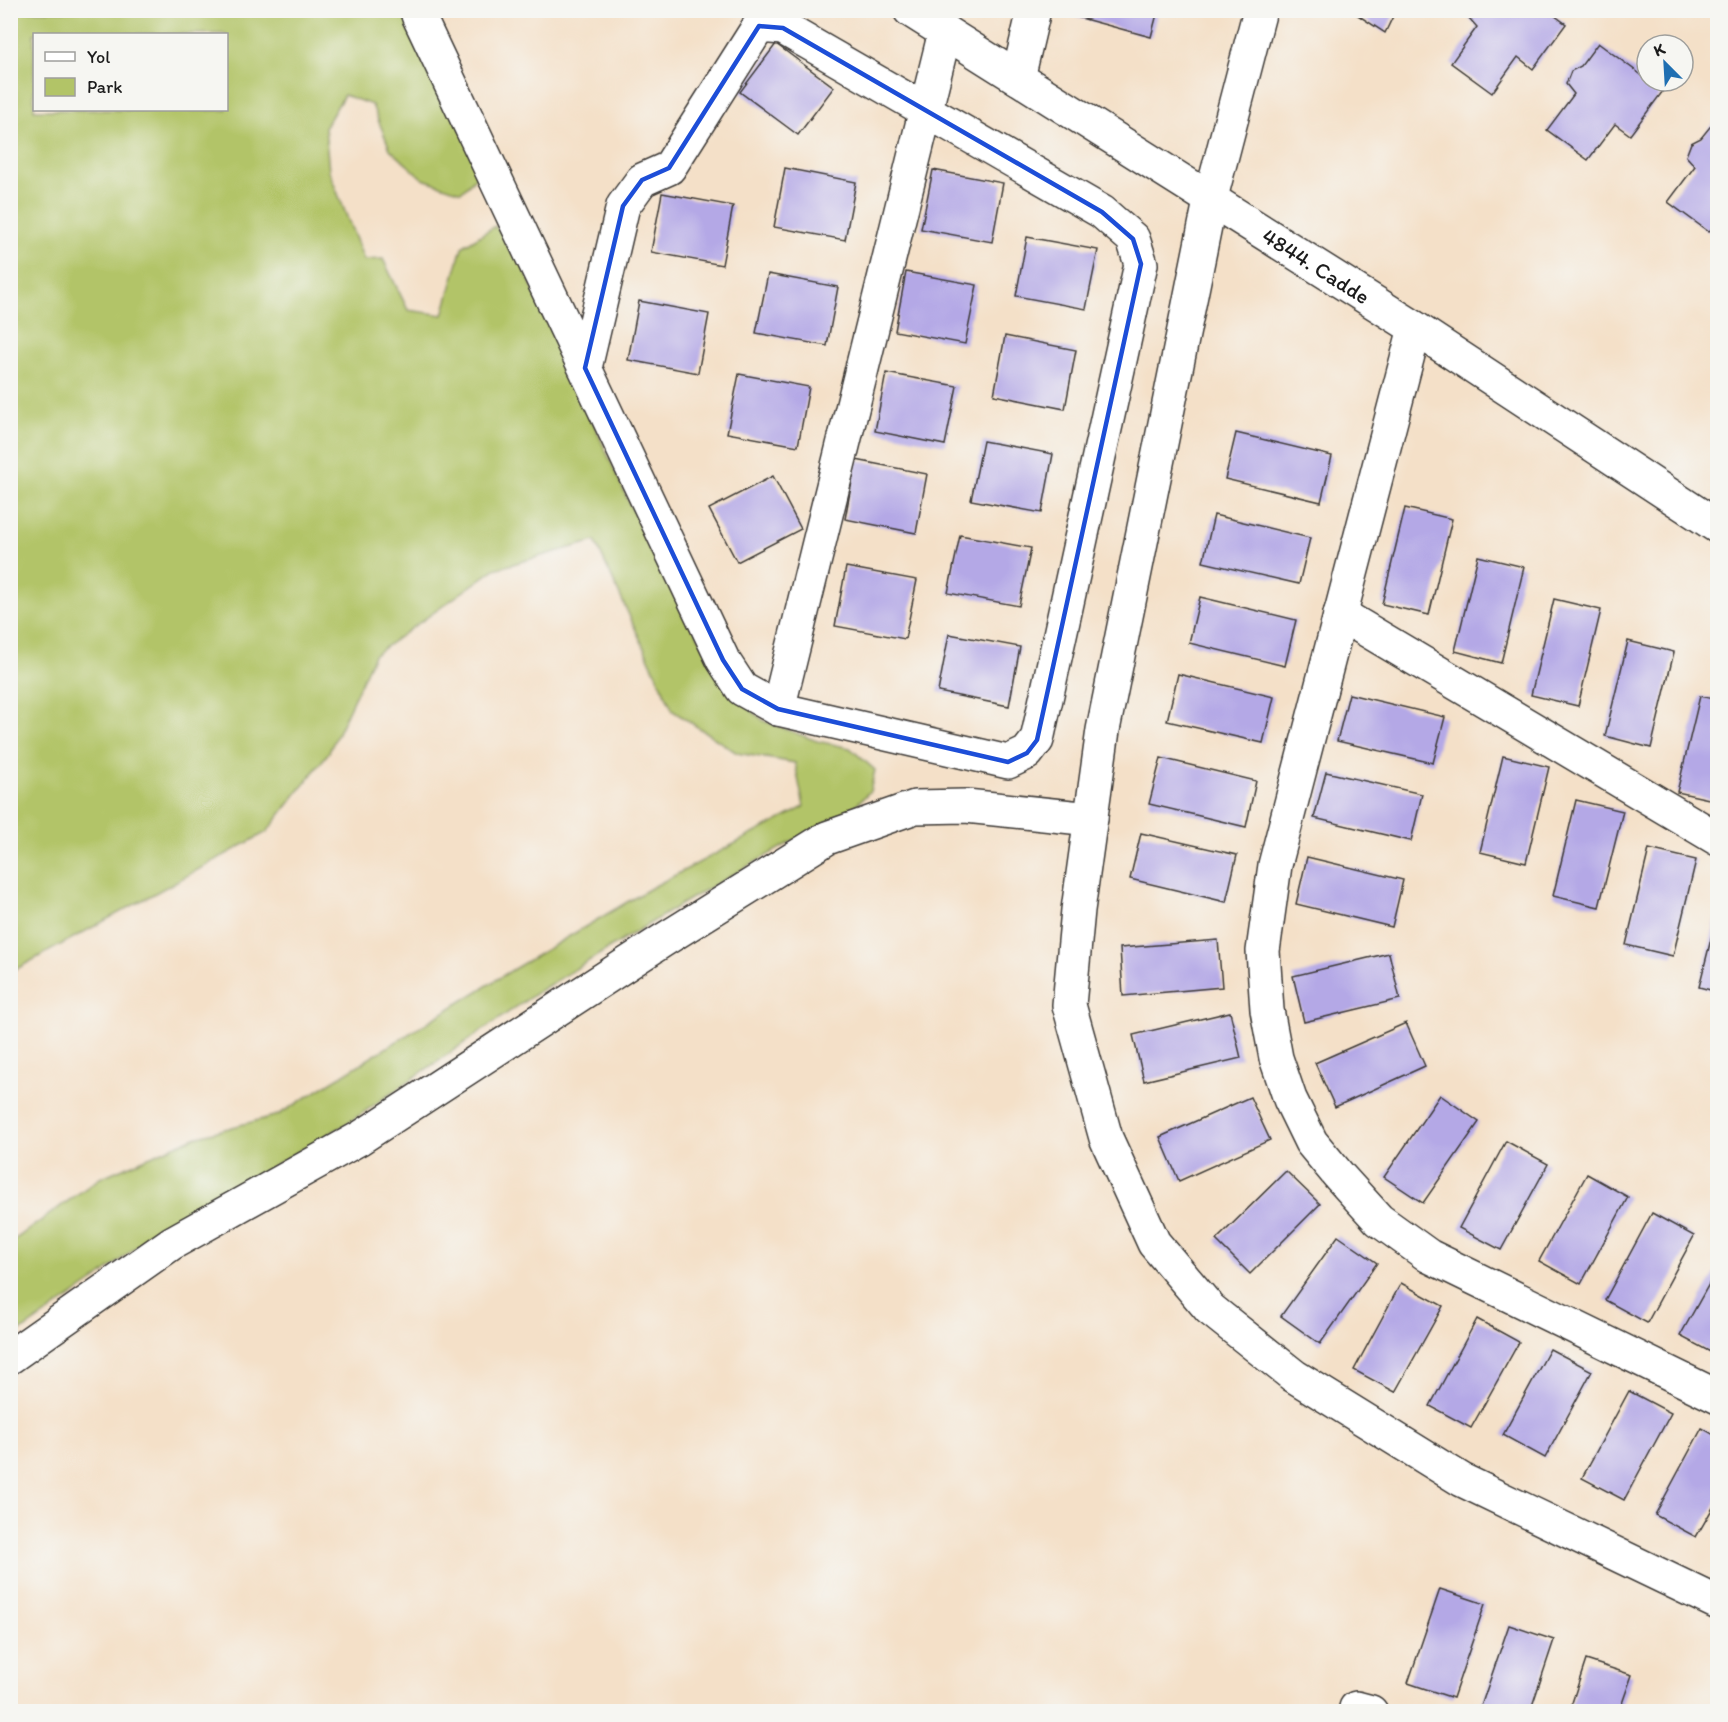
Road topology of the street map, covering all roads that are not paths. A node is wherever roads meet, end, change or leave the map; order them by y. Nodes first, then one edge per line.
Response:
1 (910, 10) edge
2 (1034, 10) edge
3 (1260, 10) edge
4 (418, 15) dead end
5 (945, 32) junction
6 (1018, 78) junction
7 (925, 110) junction
8 (1210, 201) junction
9 (1415, 328) junction
10 (585, 368) junction
11 (1718, 527) edge
12 (1340, 614) junction
13 (778, 709) junction
14 (1091, 819) junction
15 (1718, 839) edge
16 (10, 1357) edge
17 (1718, 1397) edge
18 (1718, 1603) edge

1 - 5 street, 4844. Cadde
2 - 6 street
3 - 8 street
4 - 10 street
5 - 6 street, 4844. Cadde
5 - 7 street
6 - 8 street, 4844. Cadde
7 - 10 street
7 - 13 street
7 - 13 street
8 - 9 street, 4844. Cadde
8 - 14 street
9 - 11 street, 4844. Cadde
9 - 12 street
10 - 13 street
12 - 15 street
12 - 17 street
14 - 16 street
14 - 18 street

